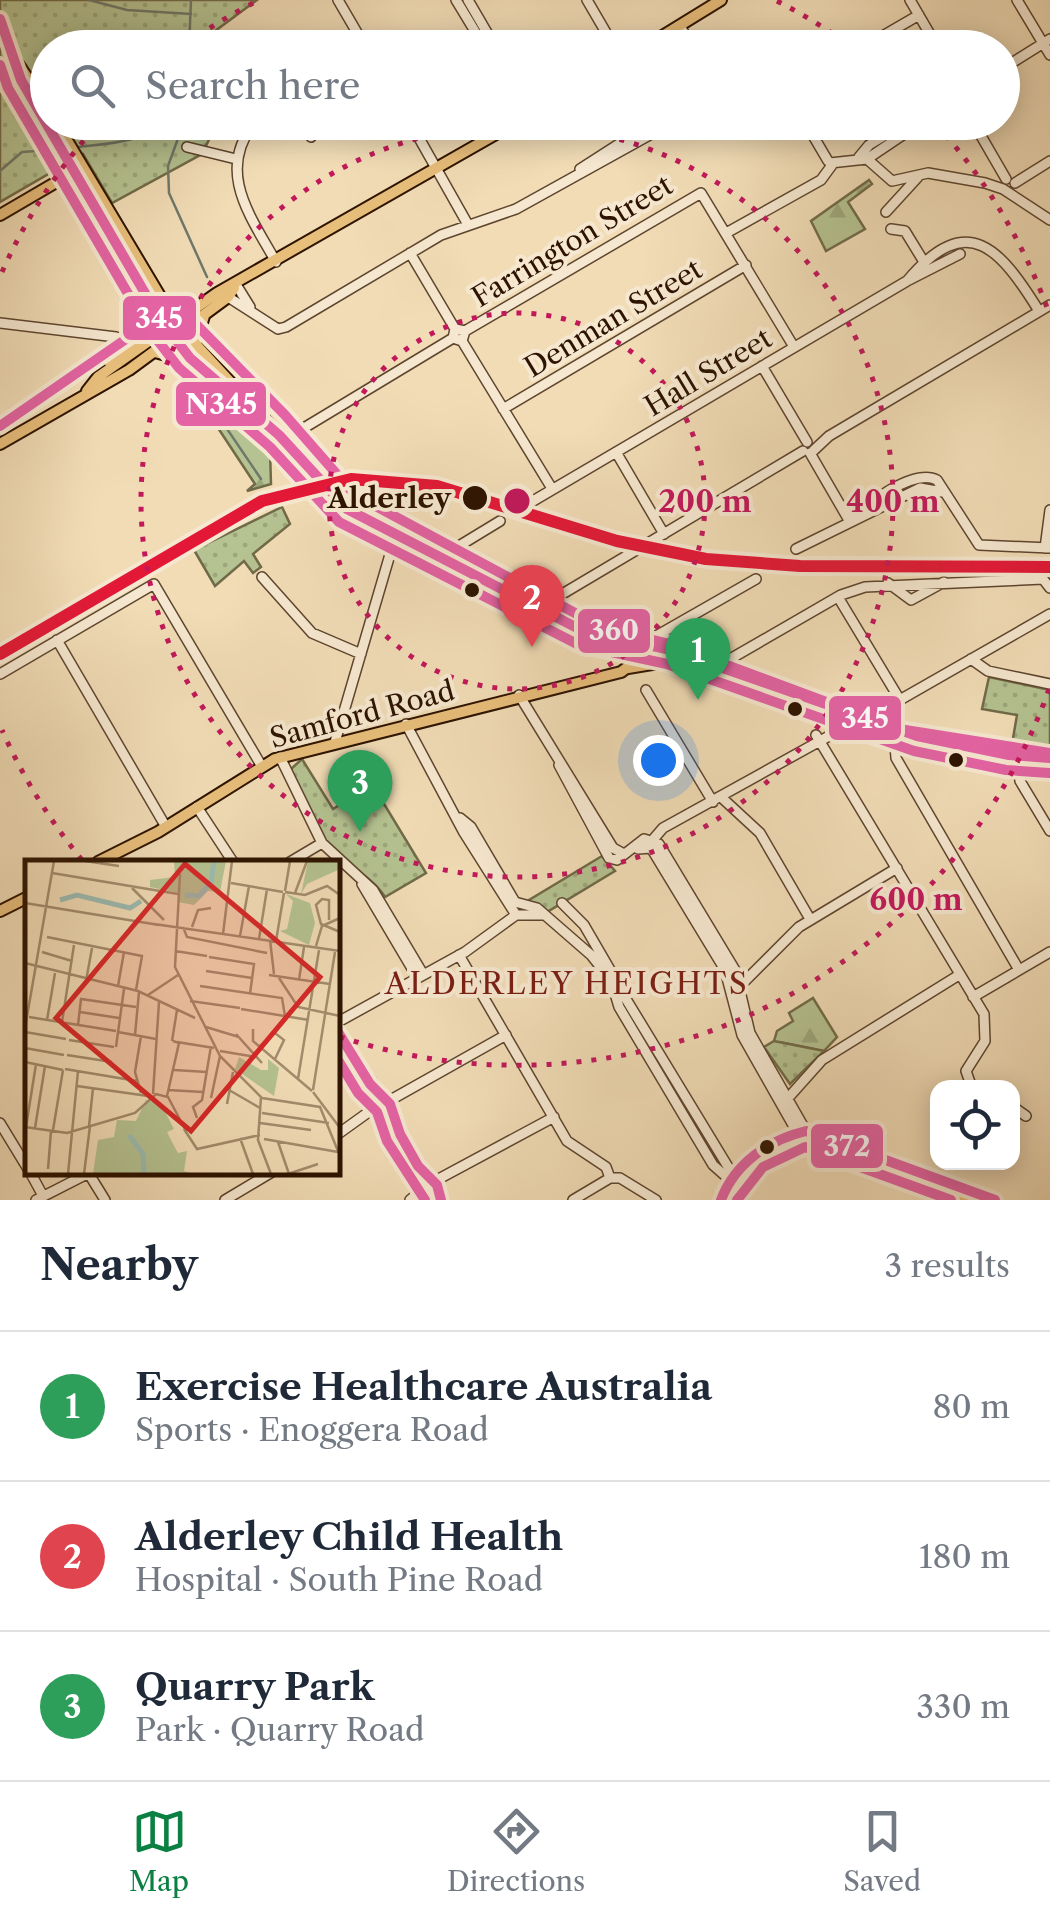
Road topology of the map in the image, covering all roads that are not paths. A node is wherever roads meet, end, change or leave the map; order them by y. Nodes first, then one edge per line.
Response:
1 (338, 0) edge
2 (456, 0) edge
3 (468, 0) edge
4 (587, 0) edge
5 (910, 0) edge
6 (1017, 0) edge
7 (718, 1) edge
8 (919, 15) junction
9 (0, 20) edge
10 (677, 27) junction
11 (356, 30) edge
12 (474, 30) edge
13 (486, 30) edge
14 (604, 30) edge
15 (672, 30) edge
16 (678, 30) edge
17 (679, 30) edge
18 (893, 30) edge
19 (928, 30) edge
20 (1047, 42) edge
21 (1050, 55) edge
22 (1020, 58) edge
23 (17, 63) junction
24 (30, 82) edge
25 (30, 94) edge
26 (59, 140) edge
27 (64, 140) edge
28 (246, 140) edge
29 (421, 140) edge
30 (485, 140) edge
31 (623, 140) edge
32 (639, 140) edge
33 (816, 140) edge
34 (878, 140) edge
35 (892, 140) edge
36 (984, 140) edge
37 (187, 148) dead end
38 (863, 158) junction
39 (236, 159) junction
40 (1050, 161) edge
41 (830, 163) junction
42 (438, 168) junction
43 (78, 170) junction
44 (575, 174) junction
45 (919, 174) junction
46 (1010, 181) junction
47 (997, 187) junction
48 (1013, 195) junction
49 (886, 212) dead end
50 (0, 214) edge
51 (1050, 217) edge
52 (467, 222) junction
53 (891, 228) dead end
54 (728, 232) junction
55 (410, 253) junction
56 (960, 254) dead end
57 (276, 262) junction
58 (924, 262) junction
59 (746, 265) junction
60 (907, 280) junction
61 (233, 290) junction
62 (1050, 305) edge
63 (1039, 311) junction
64 (157, 314) junction
65 (204, 316) junction
66 (0, 323) edge
67 (175, 331) junction
68 (459, 335) junction
69 (116, 337) dead end
70 (195, 346) junction
71 (794, 347) junction
72 (155, 352) junction
73 (195, 363) junction
74 (762, 366) junction
75 (104, 374) junction
76 (87, 391) junction
77 (503, 409) junction
78 (282, 438) junction
79 (0, 444) edge
80 (808, 448) junction
81 (616, 452) junction
82 (551, 487) junction
83 (533, 500) dead end
84 (1050, 510) edge
85 (500, 521) dead end
86 (850, 522) junction
87 (396, 534) junction
88 (660, 536) junction
89 (1047, 548) edge
90 (796, 549) dead end
91 (448, 562) junction
92 (262, 577) dead end
93 (756, 579) dead end
94 (947, 580) junction
95 (888, 583) junction
96 (1050, 588) edge
97 (838, 597) junction
98 (545, 612) junction
99 (1050, 614) edge
100 (667, 632) junction
101 (58, 640) junction
102 (666, 649) junction
103 (744, 652) junction
104 (635, 653) junction
105 (362, 654) junction
106 (971, 659) junction
107 (718, 666) junction
108 (0, 674) edge
109 (740, 674) junction
110 (1050, 684) edge
111 (646, 690) dead end
112 (519, 695) junction
113 (900, 700) junction
114 (838, 710) junction
115 (816, 714) junction
116 (837, 723) junction
117 (875, 723) junction
118 (406, 724) junction
119 (870, 736) junction
120 (817, 738) junction
121 (335, 742) junction
122 (895, 744) junction
123 (280, 757) junction
124 (1050, 758) edge
125 (261, 765) junction
126 (1018, 766) junction
127 (1050, 768) edge
128 (717, 800) junction
129 (197, 806) junction
130 (460, 818) junction
131 (166, 827) junction
132 (1050, 831) edge
133 (649, 842) junction
134 (322, 844) junction
135 (102, 860) edge
136 (232, 860) edge
137 (294, 860) edge
138 (338, 860) edge
139 (340, 862) edge
140 (897, 868) junction
141 (25, 899) edge
142 (562, 903) dead end
143 (0, 911) edge
144 (546, 915) junction
145 (516, 916) junction
146 (810, 919) junction
147 (1050, 952) edge
148 (459, 955) junction
149 (1019, 970) junction
150 (959, 975) junction
151 (420, 976) junction
152 (612, 984) junction
153 (741, 985) junction
154 (973, 997) junction
155 (626, 999) junction
156 (340, 1021) edge
157 (340, 1034) edge
158 (506, 1035) junction
159 (969, 1080) edge
160 (788, 1097) junction
161 (384, 1107) junction
162 (792, 1112) junction
163 (1020, 1112) edge
164 (1026, 1116) dead end
165 (554, 1117) junction
166 (0, 1122) edge
167 (340, 1133) edge
168 (801, 1134) junction
169 (715, 1160) junction
170 (25, 1164) edge
171 (86, 1175) edge
172 (91, 1175) edge
173 (267, 1175) edge
174 (731, 1177) junction
175 (610, 1178) junction
176 (432, 1190) edge
177 (40, 1197) edge
178 (412, 1198) edge
179 (105, 1200) edge
180 (225, 1200) edge
181 (573, 1200) edge
182 (656, 1200) edge
183 (721, 1200) edge
184 (972, 1200) edge
185 (995, 1200) edge

1 - 11 street
2 - 12 street
3 - 13 street
4 - 14 street
5 - 8 street
6 - 20 street
7 - 10 main road
8 - 18 street
8 - 19 street
9 - 23 main road
10 - 15 main road
10 - 16 street
10 - 17 street
20 - 21 street
20 - 22 street
23 - 24 main road
23 - 25 main road
26 - 43 main road
27 - 43 main road
28 - 39 street
29 - 42 street
30 - 42 main road
31 - 44 street
32 - 44 street
33 - 41 street
34 - 38 street
35 - 38 street
36 - 46 street
37 - 39 street
38 - 41 street
38 - 45 street
39 - 57 street
40 - 46 street
41 - 54 street
42 - 52 street
42 - 57 main road
43 - 50 main road
43 - 64 main road
43 - 67 main road
44 - 52 street
45 - 47 street
45 - 49 street
46 - 47 street
46 - 48 street
47 - 48 street
48 - 51 street
52 - 55 street
53 - 58 street
54 - 59 street
54 - 68 street, Farrington Street
55 - 61 street
55 - 68 street
56 - 60 street, Hall Street
57 - 61 main road
58 - 60 street, Hall Street
58 - 63 street, Hall Street
59 - 71 street
59 - 77 street, Denman Street
60 - 71 street, Hall Street
61 - 65 main road
61 - 67 main road
62 - 63 street
63 - 80 street
64 - 67 main road
64 - 75 main road
65 - 67 main road
65 - 70 main road
66 - 69 street
67 - 70 main road
67 - 72 main road
67 - 73 main road
67 - 75 main road
68 - 77 street
68 - 78 street, Farrington Street
70 - 78 main road
71 - 74 street, Hall Street
72 - 73 main road
72 - 76 main road
73 - 78 main road
74 - 80 street
74 - 81 street, Hall Street
75 - 76 main road
76 - 79 main road
77 - 82 street
78 - 87 main road
80 - 86 street
80 - 88 street
81 - 82 street, Hall Street
81 - 88 street
82 - 83 street, Hall Street
84 - 89 street
85 - 91 street
86 - 89 street
86 - 90 street
87 - 91 main road
87 - 105 street
88 - 98 street
91 - 98 main road
92 - 105 street
93 - 100 street
94 - 95 street
94 - 95 street
94 - 96 street
95 - 97 street
97 - 103 street
97 - 113 street
98 - 104 main road
99 - 106 street
100 - 102 street
100 - 104 street
101 - 108 street
101 - 125 street
101 - 131 street
102 - 104 main road
102 - 107 main road
103 - 107 street
103 - 109 street
104 - 112 main road, Samford Road
104 - 115 main road
105 - 121 street
106 - 110 street
106 - 113 street
107 - 109 main road
109 - 114 main road
111 - 128 street
112 - 118 main road, Samford Road
112 - 133 street
113 - 117 street
114 - 116 main road
114 - 117 main road
115 - 116 main road
115 - 120 street
116 - 119 main road
116 - 120 street
117 - 119 main road
117 - 124 main road
118 - 121 main road, Samford Road
118 - 130 street
119 - 122 main road
120 - 128 street
120 - 140 street
121 - 123 main road, Samford Road
122 - 126 main road
122 - 149 street
123 - 125 main road, Samford Road
123 - 134 street
125 - 129 main road, Samford Road
126 - 127 main road
126 - 132 street
128 - 133 street
128 - 146 street
129 - 131 main road, Samford Road
129 - 136 street
130 - 144 street
130 - 145 street
131 - 135 main road, Samford Road
133 - 153 street
133 - 162 street
134 - 137 street
134 - 138 street
139 - 151 street
140 - 146 street
140 - 150 street
141 - 143 main road
142 - 155 street
144 - 145 street
144 - 152 street
145 - 148 street
146 - 153 street
147 - 149 street
148 - 151 street
148 - 158 street
149 - 154 street
150 - 154 street
150 - 160 street
151 - 156 street
152 - 155 street
152 - 169 street
153 - 160 street
154 - 159 street
155 - 169 street
157 - 161 street
158 - 161 street
158 - 165 street
160 - 162 street
161 - 167 street
161 - 176 street
162 - 168 street
163 - 164 street
165 - 175 street
165 - 176 street
166 - 170 street
168 - 174 main road
168 - 184 main road
168 - 185 main road
169 - 174 street
171 - 177 street
172 - 179 street
173 - 180 street
174 - 183 main road
175 - 181 street
175 - 182 street
176 - 178 street

